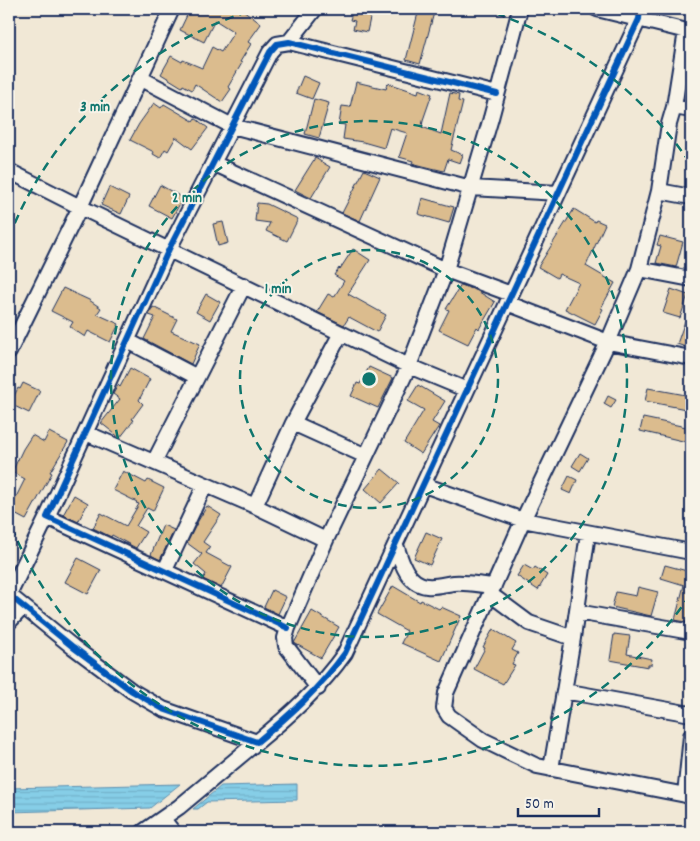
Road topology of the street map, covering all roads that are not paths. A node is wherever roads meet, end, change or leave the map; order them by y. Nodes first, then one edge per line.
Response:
1 (172, 9) edge
2 (315, 9) edge
3 (520, 9) edge
4 (597, 9) edge
5 (640, 14) edge
6 (688, 31) edge
7 (289, 42) junction
8 (140, 78) junction
9 (497, 94) junction
10 (674, 107) junction
11 (691, 110) edge
12 (232, 126) junction
13 (213, 164) junction
14 (9, 171) edge
15 (470, 188) junction
16 (659, 191) junction
17 (558, 193) junction
18 (691, 197) edge
19 (80, 207) junction
20 (170, 250) junction
21 (639, 269) junction
22 (446, 270) junction
23 (691, 279) edge
24 (244, 285) junction
25 (509, 298) junction
26 (341, 333) junction
27 (128, 341) junction
28 (608, 342) junction
29 (9, 352) edge
30 (691, 358) edge
31 (409, 366) junction
32 (197, 377) junction
33 (466, 390) junction
34 (293, 423) junction
35 (86, 432) junction
36 (366, 456) junction
37 (154, 462) junction
38 (424, 484) junction
39 (206, 485) junction
40 (256, 506) junction
41 (47, 517) junction
42 (522, 520) junction
43 (588, 533) junction
44 (326, 540) junction
45 (396, 545) junction
46 (691, 552) edge
47 (165, 570) junction
48 (492, 590) junction
49 (9, 595) edge
50 (23, 606) junction
51 (577, 612) junction
52 (9, 622) edge
53 (288, 628) junction
54 (691, 632) edge
55 (574, 638) junction
56 (318, 688) junction
57 (564, 691) junction
58 (691, 714) edge
59 (691, 736) edge
60 (257, 742) junction
61 (551, 769) junction
62 (688, 795) edge
63 (163, 819) junction
64 (142, 832) edge
65 (173, 832) edge

1 - 8 street
2 - 7 street
3 - 9 street
4 - 5 street
5 - 6 street
5 - 17 street
6 - 10 street
7 - 9 street
7 - 12 street
8 - 12 street
8 - 19 street
9 - 15 street
10 - 11 street
10 - 16 street
12 - 13 street
12 - 15 street
13 - 20 street
13 - 22 street
14 - 19 street
15 - 17 street
15 - 22 street
16 - 18 street
16 - 21 street
17 - 25 street
19 - 20 street
19 - 29 street
20 - 24 street
20 - 27 street
21 - 23 street
21 - 28 street
22 - 25 street
22 - 31 street
24 - 26 street
24 - 32 street
25 - 28 street
25 - 33 street
26 - 31 street
26 - 34 street
27 - 32 street
27 - 35 street
28 - 30 street
28 - 42 street
31 - 33 street
31 - 36 street
32 - 37 street
33 - 38 street
34 - 36 street
34 - 40 street
35 - 37 street
35 - 41 street
36 - 44 street
37 - 39 street
38 - 42 street
38 - 45 street
39 - 40 street
39 - 47 street
40 - 44 street
41 - 47 street
41 - 49 street
42 - 43 street
42 - 48 street
43 - 46 street
43 - 51 street
44 - 53 street
45 - 48 street
45 - 56 street
47 - 53 street
48 - 55 street
48 - 61 street
49 - 50 street
50 - 52 street
50 - 60 street
51 - 54 street
51 - 55 street
53 - 56 street
55 - 57 street
56 - 60 street
57 - 58 street
57 - 61 street
59 - 62 street
60 - 63 street
61 - 62 street
63 - 64 street
63 - 65 street

